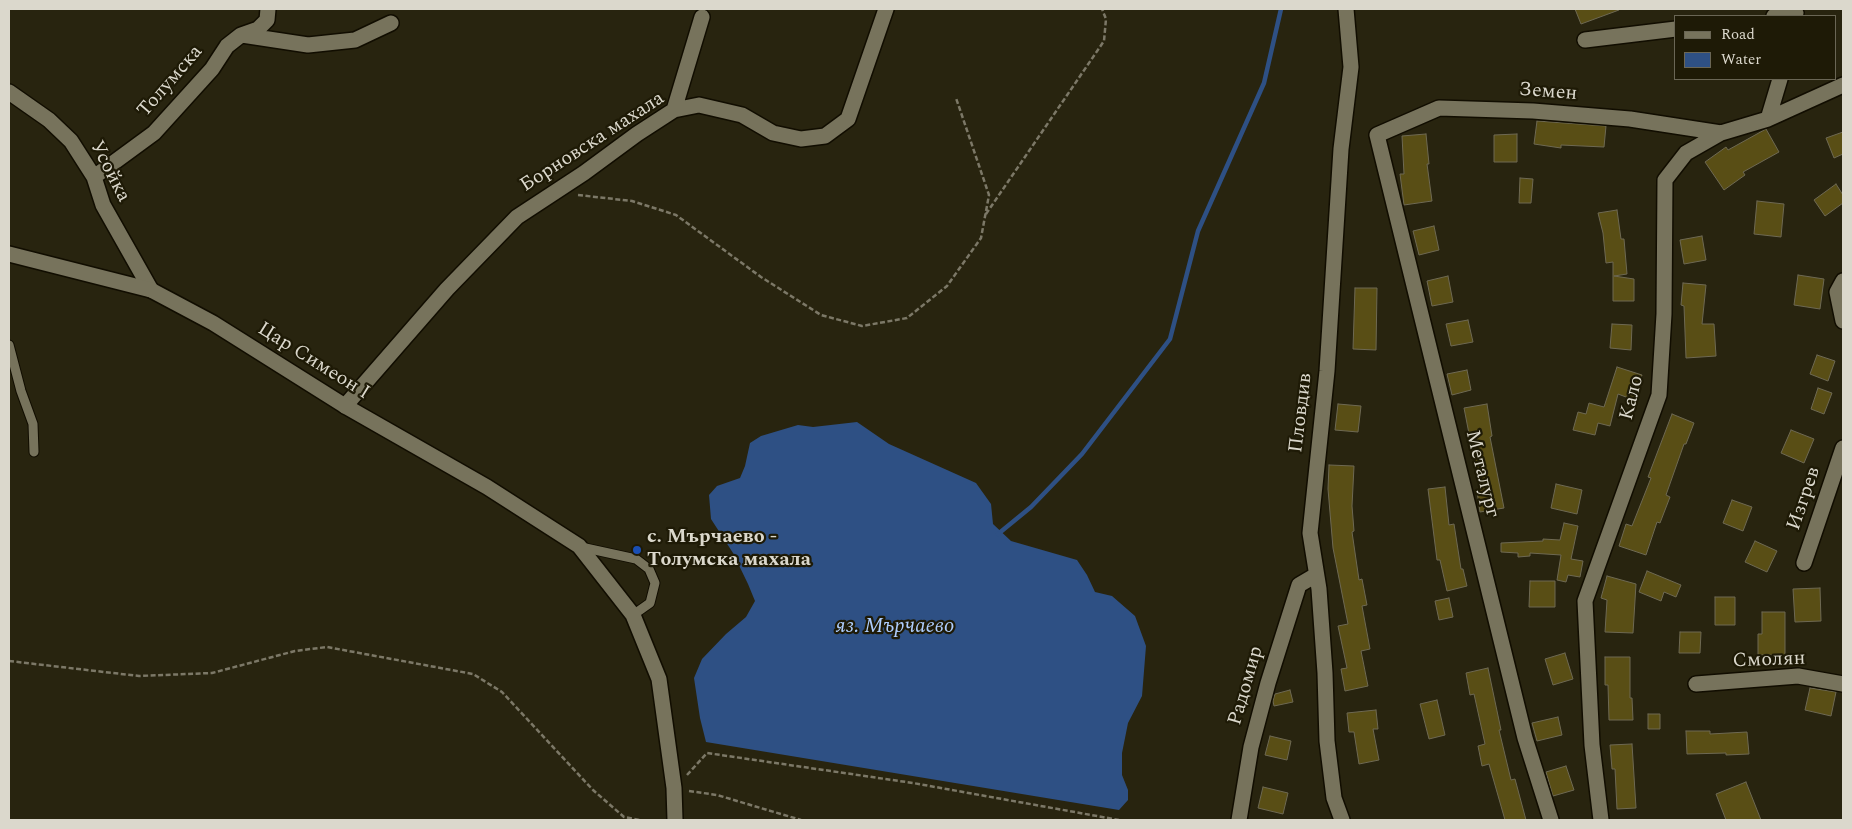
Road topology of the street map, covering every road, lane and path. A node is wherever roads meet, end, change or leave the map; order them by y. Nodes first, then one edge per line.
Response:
1 (268, 9) edge
2 (886, 9) edge
3 (1102, 9) edge
4 (1346, 9) edge
5 (704, 13) edge
6 (1796, 13) edge
7 (1781, 15) edge
8 (391, 23) dead end
9 (1674, 29) edge
10 (241, 35) junction
11 (1585, 40) dead end
12 (1780, 80) edge
13 (1843, 85) edge
14 (9, 92) edge
15 (956, 98) dead end
16 (674, 110) junction
17 (1768, 119) junction
18 (1721, 133) junction
19 (1377, 135) joint
20 (94, 177) junction
21 (554, 192) junction
22 (986, 215) junction
23 (9, 254) edge
24 (1843, 281) edge
25 (151, 290) junction
26 (1843, 321) edge
27 (9, 345) edge
28 (345, 406) junction
29 (1843, 448) edge
30 (34, 452) dead end
31 (579, 546) junction
32 (1804, 563) dead end
33 (1316, 575) junction
34 (633, 615) junction
35 (9, 661) edge
36 (1696, 684) dead end
37 (1843, 684) edge
38 (674, 788) junction
39 (640, 820) edge
40 (675, 820) edge
41 (801, 820) edge
42 (1119, 820) edge
43 (1239, 820) edge
44 (1342, 820) edge
45 (1551, 820) edge
46 (1601, 820) edge

1 - 10 street, Толумска
2 - 16 street, Борновска махала
3 - 22 path
4 - 33 street, Пловдив
5 - 16 street
6 - 7 street
8 - 10 street
9 - 11 street
10 - 20 street, Толумска
12 - 17 street
13 - 17 street, Кало
14 - 20 street, Усойка
15 - 22 path
16 - 21 street, Борновска махала
17 - 18 street, Кало
18 - 19 street, Земен
18 - 46 street, Кало
19 - 45 street, Металург
20 - 25 street, Усойка
21 - 22 path
21 - 28 street, Борновска махала
23 - 25 street, Цар Симеон I
24 - 26 street
25 - 28 street, Цар Симеон I
27 - 30 lane
28 - 31 street, Цар Симеон I
29 - 32 street, Изгрев
31 - 34 street, Цар Симеон I
31 - 34 lane
33 - 43 street, Радомир
33 - 44 street, Пловдив
34 - 38 street
35 - 39 path
36 - 37 street, Смолян
38 - 40 street
38 - 41 path
38 - 42 path

